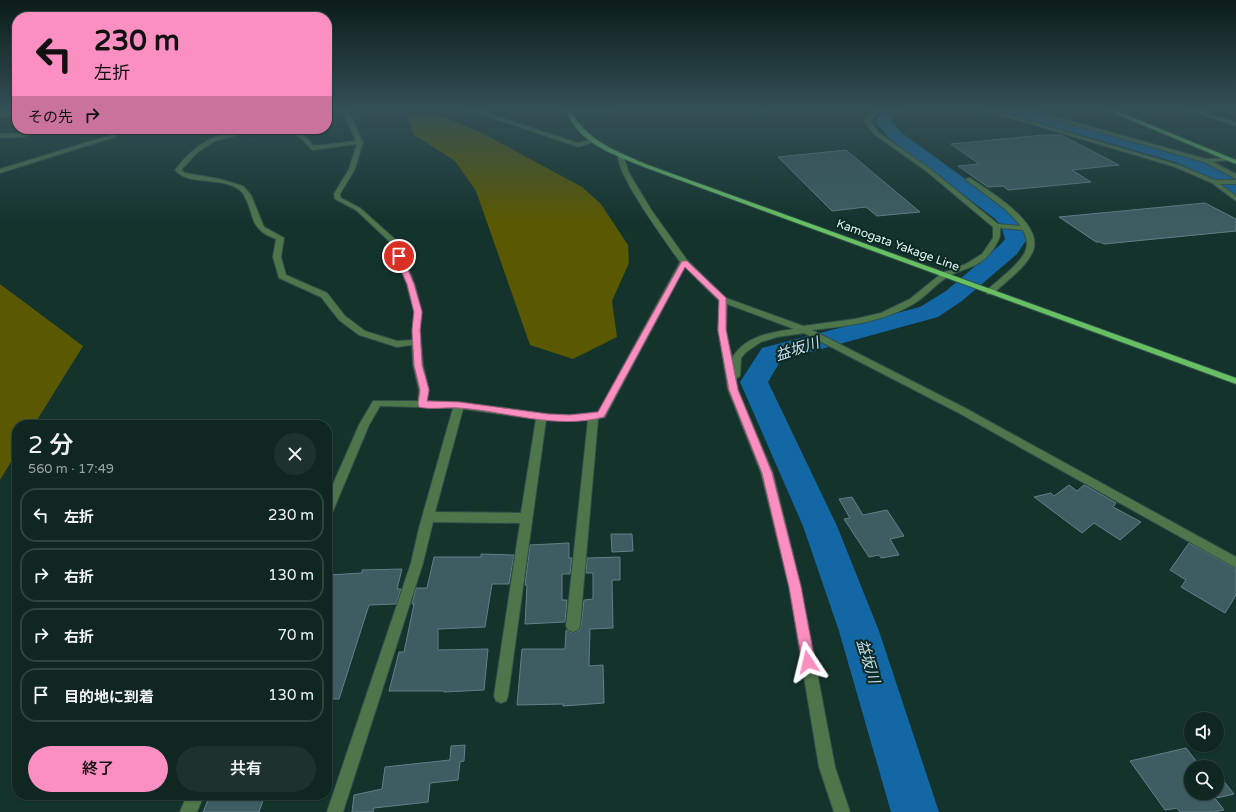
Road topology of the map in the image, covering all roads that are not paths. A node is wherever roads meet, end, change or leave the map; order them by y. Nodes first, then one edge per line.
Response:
1 (75, 148) edge
2 (196, 148) edge
3 (359, 148) edge
4 (606, 148) edge
5 (897, 148) edge
6 (1119, 148) edge
7 (1160, 148) edge
8 (1201, 148) edge
9 (620, 155) junction
10 (1228, 159) junction
11 (1206, 161) junction
12 (1236, 162) edge
13 (0, 171) edge
14 (1236, 177) edge
15 (968, 179) dead end
16 (1236, 182) edge
17 (1217, 183) junction
18 (1236, 199) edge
19 (996, 226) junction
20 (1025, 228) junction
21 (684, 262) junction
22 (948, 276) junction
23 (990, 292) junction
24 (723, 300) junction
25 (806, 331) junction
26 (417, 342) junction
27 (1236, 381) edge
28 (733, 390) junction
29 (422, 404) junction
30 (459, 405) junction
31 (542, 416) junction
32 (593, 416) junction
33 (332, 499) edge
34 (428, 517) junction
35 (527, 518) junction
36 (1236, 563) edge
37 (573, 626) dead end
38 (501, 696) dead end
39 (194, 800) edge
40 (188, 812) edge
41 (336, 812) edge
42 (842, 812) edge

1 - 13 street
2 - 26 street
3 - 26 street
4 - 9 main road, Kamogata Yakage Line
5 - 19 street
6 - 17 street
7 - 11 street
8 - 10 main road
9 - 21 street
9 - 22 main road, Kamogata Yakage Line
10 - 11 street
10 - 12 main road
11 - 14 street
15 - 20 street
16 - 17 street
17 - 18 street
19 - 20 street
19 - 22 street
20 - 23 street
21 - 24 street
21 - 32 street
22 - 23 main road, Kamogata Yakage Line
22 - 25 street
23 - 27 main road, Kamogata Yakage Line
24 - 25 street
24 - 28 street
25 - 28 street
25 - 36 street
26 - 29 street
28 - 42 street
29 - 30 street
29 - 33 street
30 - 31 street
30 - 34 street
31 - 32 street
31 - 35 street
32 - 37 street
34 - 35 street
34 - 41 street
35 - 38 street
39 - 40 street

